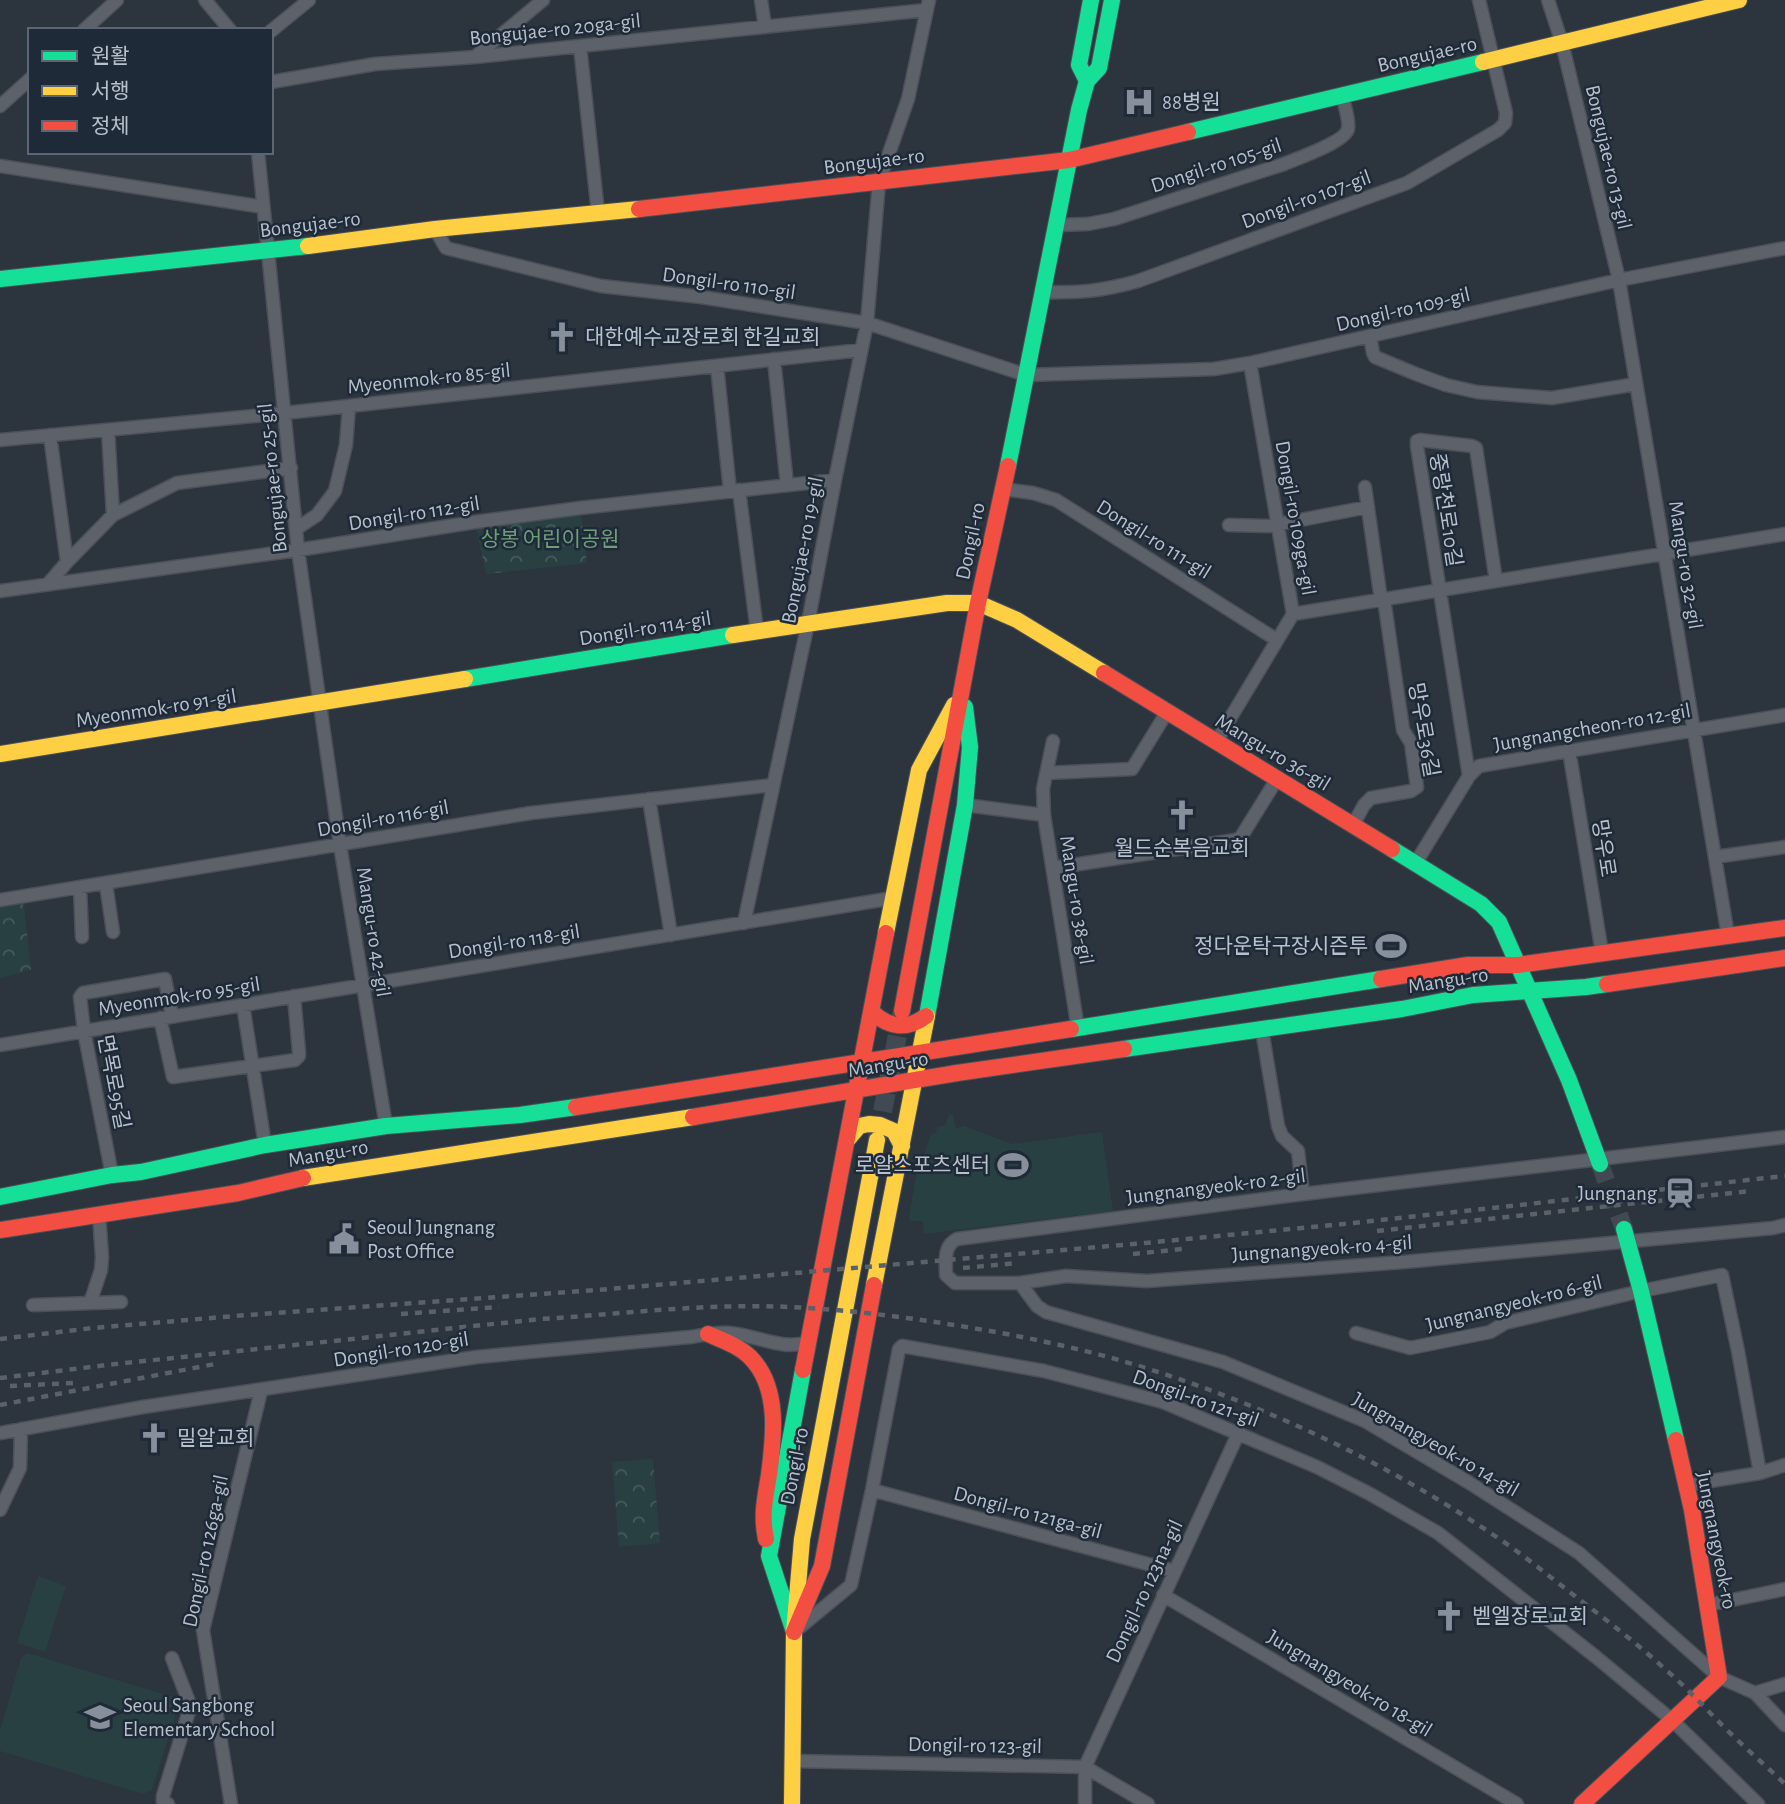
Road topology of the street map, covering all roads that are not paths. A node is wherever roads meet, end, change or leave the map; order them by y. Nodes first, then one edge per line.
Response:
1 (117, 0) edge
2 (205, 0) edge
3 (309, 0) edge
4 (542, 0) edge
5 (761, 0) edge
6 (1091, 0) edge
7 (1112, 0) edge
8 (1479, 0) edge
9 (1548, 0) edge
10 (1731, 1) edge
11 (928, 5) edge
12 (765, 27) junction
13 (86, 28) edge
14 (228, 28) edge
15 (273, 29) edge
16 (1562, 43) junction
17 (580, 46) junction
18 (475, 57) junction
19 (1494, 60) junction
20 (1087, 80) junction
21 (28, 81) edge
22 (273, 82) edge
23 (1342, 95) junction
24 (0, 106) edge
25 (258, 154) edge
26 (1069, 160) junction
27 (0, 166) edge
28 (879, 182) junction
29 (263, 206) junction
30 (598, 213) junction
31 (1056, 225) junction
32 (435, 229) junction
33 (1785, 247) edge
34 (268, 251) junction
35 (0, 279) edge
36 (1619, 280) junction
37 (1043, 292) junction
38 (867, 323) junction
39 (1370, 336) junction
40 (861, 350) junction
41 (774, 359) junction
42 (1250, 363) junction
43 (718, 366) junction
44 (1026, 375) junction
45 (1636, 384) junction
46 (349, 406) junction
47 (285, 413) junction
48 (108, 430) junction
49 (50, 435) junction
50 (0, 440) edge
51 (291, 468) junction
52 (835, 480) junction
53 (787, 485) junction
54 (1365, 487) dead end
55 (1003, 489) junction
56 (734, 491) junction
57 (1368, 507) junction
58 (113, 515) junction
59 (1278, 524) junction
60 (1229, 525) dead end
61 (296, 529) junction
62 (1785, 534) edge
63 (298, 550) junction
64 (1665, 552) junction
65 (67, 562) junction
66 (1496, 580) junction
67 (48, 584) junction
68 (1438, 590) junction
69 (0, 591) edge
70 (1383, 599) junction
71 (978, 603) junction
72 (1293, 614) junction
73 (808, 623) junction
74 (757, 632) junction
75 (1277, 640) junction
76 (962, 689) junction
77 (319, 702) junction
78 (1167, 712) junction
79 (1785, 715) edge
80 (1694, 729) junction
81 (1054, 741) dead end
82 (1216, 742) junction
83 (1569, 750) junction
84 (0, 754) edge
85 (1047, 773) junction
86 (1469, 776) junction
87 (1277, 779) junction
88 (773, 785) junction
89 (649, 799) junction
90 (965, 804) junction
91 (1044, 815) junction
92 (1353, 825) junction
93 (340, 845) junction
94 (1785, 847) edge
95 (1715, 857) junction
96 (1415, 864) junction
97 (1053, 868) junction
98 (106, 884) junction
99 (80, 888) junction
100 (893, 898) junction
101 (0, 901) edge
102 (744, 923) junction
103 (1785, 928) edge
104 (113, 932) dead end
105 (671, 935) junction
106 (1728, 936) junction
107 (82, 937) dead end
108 (1602, 953) junction
109 (1785, 958) edge
110 (1518, 965) junction
111 (364, 984) junction
112 (1529, 991) junction
113 (293, 996) junction
114 (243, 1004) junction
115 (902, 1011) tunnel mouth
116 (872, 1012) junction
117 (926, 1016) junction
118 (166, 1017) junction
119 (1078, 1029) junction
120 (1262, 1030) junction
121 (84, 1031) junction
122 (0, 1045) edge
123 (920, 1054) junction
124 (861, 1063) junction
125 (252, 1067) junction
126 (915, 1081) junction
127 (856, 1091) junction
128 (386, 1126) junction
129 (1785, 1137) edge
130 (848, 1139) junction
131 (877, 1140) tunnel mouth
132 (265, 1145) junction
133 (902, 1146) junction
134 (1599, 1161) junction
135 (112, 1175) junction
136 (1303, 1194) junction
137 (0, 1197) edge
138 (99, 1214) junction
139 (1785, 1225) edge
140 (0, 1230) edge
141 (1626, 1235) junction
142 (1020, 1283) junction
143 (1641, 1291) junction
144 (121, 1302) dead end
145 (90, 1303) junction
146 (33, 1305) dead end
147 (1356, 1333) dead end
148 (708, 1334) junction
149 (808, 1342) junction
150 (261, 1391) junction
151 (21, 1429) junction
152 (1239, 1432) junction
153 (0, 1433) edge
154 (1785, 1467) edge
155 (1760, 1473) junction
156 (1686, 1485) junction
157 (872, 1490) junction
158 (0, 1510) edge
159 (769, 1556) junction
160 (1174, 1571) junction
161 (1785, 1589) edge
162 (1163, 1595) junction
163 (1708, 1605) junction
164 (794, 1632) junction
165 (172, 1658) dead end
166 (1719, 1677) junction
167 (1785, 1684) edge
168 (1755, 1693) junction
169 (1672, 1720) junction
170 (1785, 1725) edge
171 (792, 1761) junction
172 (1085, 1767) junction
173 (168, 1804) edge
174 (230, 1804) edge
175 (792, 1804) edge
176 (1085, 1804) edge
177 (1148, 1804) edge
178 (1517, 1804) edge
179 (1582, 1804) edge
180 (1758, 1804) edge

1 - 13 street
2 - 14 street
3 - 15 street
4 - 18 street
5 - 12 street
6 - 20 main road, Dongil-ro
7 - 20 main road, Dongil-ro
8 - 19 street
9 - 16 street, Bongujae-ro 13-gil
10 - 16 main road, Bongujae-ro
11 - 12 street, Bongujae-ro 20ga-gil
11 - 28 street, Bongujae-ro 19-gil
12 - 17 street, Bongujae-ro 20ga-gil
16 - 19 main road, Bongujae-ro
16 - 36 street, Bongujae-ro 13-gil
17 - 18 street, Bongujae-ro 20ga-gil
17 - 30 street
18 - 22 street, Bongujae-ro 20ga-gil
19 - 23 main road, Bongujae-ro
19 - 37 street, Dongil-ro 107-gil
20 - 26 main road, Dongil-ro
21 - 24 street
23 - 26 main road, Bongujae-ro
23 - 31 street, Dongil-ro 105-gil
25 - 29 street, Bongujae-ro 25-gil
26 - 28 main road, Bongujae-ro
26 - 31 main road, Dongil-ro
27 - 29 street
28 - 30 main road, Bongujae-ro
28 - 38 street, Bongujae-ro 19-gil
29 - 34 street, Bongujae-ro 25-gil
30 - 32 main road, Bongujae-ro
31 - 37 main road, Dongil-ro
32 - 34 main road, Bongujae-ro
32 - 38 street, Dongil-ro 110-gil
33 - 36 street, Dongil-ro 109-gil
34 - 35 main road, Bongujae-ro
34 - 47 street, Bongujae-ro 25-gil
36 - 39 street, Dongil-ro 109-gil
36 - 45 street, Mangu-ro 32-gil
37 - 44 main road, Dongil-ro
38 - 40 street, Bongujae-ro 19-gil
38 - 44 street, Dongil-ro 110-gil
39 - 42 street, Dongil-ro 109-gil
39 - 45 street
40 - 41 street, Myeonmok-ro 85-gil
40 - 52 street, Bongujae-ro 19-gil
41 - 43 street, Myeonmok-ro 85-gil
41 - 53 street
42 - 44 street, Dongil-ro 109-gil
42 - 59 street, Dongil-ro 109ga-gil
43 - 46 street, Myeonmok-ro 85-gil
43 - 56 street
44 - 55 main road, Dongil-ro
45 - 64 street, Mangu-ro 32-gil
46 - 47 street, Myeonmok-ro 85-gil
46 - 61 street
47 - 48 street, Myeonmok-ro 85-gil
47 - 51 street, Bongujae-ro 25-gil
48 - 49 street, Myeonmok-ro 85-gil
48 - 58 street
49 - 50 street, Myeonmok-ro 85-gil
49 - 65 street
51 - 58 street
51 - 61 street, Bongujae-ro 25-gil
52 - 53 street, Dongil-ro 112-gil
52 - 73 street, Bongujae-ro 19-gil
53 - 56 street, Dongil-ro 112-gil
54 - 57 street
55 - 71 main road, Dongil-ro
55 - 75 street, Dongil-ro 111-gil
56 - 63 street, Dongil-ro 112-gil
56 - 74 street
57 - 59 street
57 - 70 street
58 - 65 street
59 - 60 street
59 - 72 street, Dongil-ro 109ga-gil
61 - 63 street, Bongujae-ro 25-gil
62 - 64 street
63 - 67 street, Dongil-ro 112-gil
63 - 77 street, Bongujae-ro 25-gil
64 - 66 street
64 - 80 street, Mangu-ro 32-gil
65 - 67 street
66 - 68 street
66 - 68 street, 중랑천로10길
67 - 69 street, Dongil-ro 112-gil
68 - 70 street
68 - 86 street, 중랑천로10길
70 - 72 street
70 - 92 street, 망우로36길
71 - 73 main road, Dongil-ro 114-gil
71 - 76 main road, Dongil-ro
71 - 78 main road, Mangu-ro 36-gil
72 - 75 street, Dongil-ro 109ga-gil
73 - 74 main road, Dongil-ro 114-gil
73 - 88 street, Bongujae-ro 19-gil
74 - 77 main road, Dongil-ro 114-gil
75 - 82 street, Dongil-ro 109ga-gil
76 - 90 main road
76 - 100 main road
76 - 115 main road, Dongil-ro
77 - 84 main road, Myeonmok-ro 91-gil
77 - 93 street, Mangu-ro 42-gil
78 - 82 main road, Mangu-ro 36-gil
78 - 85 street
79 - 80 street, Jungnangcheon-ro 12-gil
80 - 83 street, Jungnangcheon-ro 12-gil
80 - 95 street, Mangu-ro 32-gil
81 - 85 street
82 - 87 main road, Mangu-ro 36-gil
83 - 86 street, Jungnangcheon-ro 12-gil
83 - 108 street, 망우로
85 - 91 street
86 - 96 street
87 - 92 main road, Mangu-ro 36-gil
87 - 97 street
88 - 89 street, Dongil-ro 116-gil
88 - 102 street, Bongujae-ro 19-gil
89 - 93 street, Dongil-ro 116-gil
89 - 105 street
90 - 91 street, Mangu-ro 38-gil
90 - 117 main road
91 - 97 street, Mangu-ro 38-gil
92 - 96 main road, Mangu-ro 36-gil
93 - 98 street, Dongil-ro 116-gil
93 - 111 street, Mangu-ro 42-gil
94 - 95 street
95 - 106 street, Mangu-ro 32-gil
96 - 110 main road, Mangu-ro 36-gil
97 - 119 street, Mangu-ro 38-gil
98 - 99 street, Dongil-ro 116-gil
98 - 104 street
99 - 101 street, Dongil-ro 116-gil
99 - 107 street
100 - 102 street, Dongil-ro 118-gil
100 - 116 main road
102 - 105 street, Dongil-ro 118-gil
103 - 106 main road, Mangu-ro
105 - 111 street, Dongil-ro 118-gil
106 - 108 main road, Mangu-ro
108 - 110 main road, Mangu-ro
109 - 112 main road, Mangu-ro
110 - 112 main road
110 - 119 main road, Mangu-ro
111 - 113 street, Myeonmok-ro 95-gil
111 - 128 street, Mangu-ro 42-gil
112 - 120 main road, Mangu-ro
112 - 134 main road
113 - 114 street, Myeonmok-ro 95-gil
113 - 125 street, 면목로95길
114 - 118 street, Myeonmok-ro 95-gil
114 - 125 street
116 - 117 main road
116 - 124 main road
117 - 123 main road
118 - 121 street, Myeonmok-ro 95-gil
118 - 121 street, 면목로95길
118 - 125 street, 면목로95길
119 - 123 main road, Mangu-ro
120 - 126 main road, Mangu-ro
120 - 136 street
121 - 122 street, Myeonmok-ro 95-gil
121 - 135 street, 면목로95길
123 - 124 main road, Mangu-ro
123 - 126 main road
124 - 127 main road
124 - 128 main road, Mangu-ro
125 - 132 street
126 - 127 main road, Mangu-ro
126 - 133 main road
127 - 130 main road
127 - 138 main road, Mangu-ro
128 - 132 main road, Mangu-ro
129 - 134 street, Jungnangyeok-ro 2-gil
130 - 133 main road
130 - 149 main road
131 - 164 main road, Dongil-ro
132 - 135 main road, Mangu-ro
133 - 164 main road
134 - 136 street, Jungnangyeok-ro 2-gil
135 - 137 main road, Mangu-ro
136 - 142 street, Jungnangyeok-ro 2-gil
138 - 140 main road, Mangu-ro
138 - 145 street
139 - 141 street, Jungnangyeok-ro 4-gil
141 - 142 street, Jungnangyeok-ro 4-gil
141 - 143 main road, Jungnangyeok-ro
142 - 166 street, Jungnangyeok-ro 14-gil
143 - 147 street, Jungnangyeok-ro 6-gil
143 - 155 street, Jungnangyeok-ro 6-gil
143 - 156 main road, Jungnangyeok-ro
144 - 145 street
145 - 146 street
148 - 149 street, Dongil-ro 120-gil
148 - 150 street, Dongil-ro 120-gil
148 - 159 main road
149 - 159 main road
150 - 151 street, Dongil-ro 120-gil
150 - 174 street, Dongil-ro 126ga-gil
151 - 153 street, Dongil-ro 120-gil
151 - 158 street
152 - 157 street, Dongil-ro 121-gil
152 - 160 street, Dongil-ro 123na-gil
152 - 169 street, Dongil-ro 121-gil
154 - 155 street
155 - 156 street
156 - 163 main road, Jungnangyeok-ro
157 - 160 street, Dongil-ro 121ga-gil
157 - 164 street, Dongil-ro 121-gil
159 - 164 main road
160 - 162 street, Dongil-ro 123na-gil
161 - 163 street
162 - 172 street, Dongil-ro 123na-gil
162 - 178 street, Jungnangyeok-ro 18-gil
163 - 166 main road, Jungnangyeok-ro
164 - 171 main road, Dongil-ro
165 - 173 street
166 - 168 street, Jungnangyeok-ro 14-gil
166 - 169 main road
167 - 168 street
168 - 170 street
169 - 179 main road
169 - 180 street, Dongil-ro 121-gil
171 - 172 street, Dongil-ro 123-gil
171 - 175 main road, Dongil-ro
172 - 176 street
172 - 177 street, Dongil-ro 123-gil

